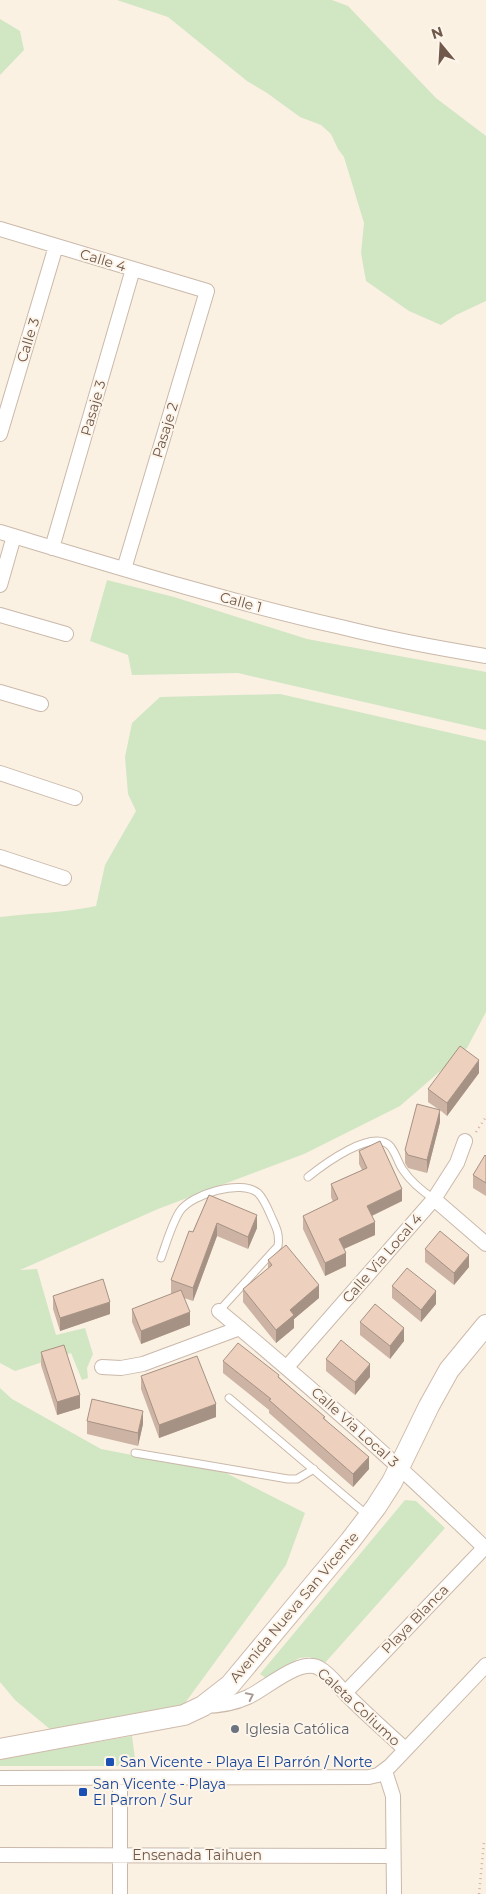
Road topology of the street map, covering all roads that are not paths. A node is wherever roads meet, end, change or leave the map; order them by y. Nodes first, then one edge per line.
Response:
1 (0, 229) edge
2 (56, 246) junction
3 (133, 269) junction
4 (207, 291) joint
5 (0, 434) edge
6 (0, 532) edge
7 (14, 536) junction
8 (52, 548) junction
9 (124, 569) junction
10 (0, 585) edge
11 (0, 616) edge
12 (66, 634) dead end
13 (486, 656) edge
14 (0, 692) edge
15 (41, 704) dead end
16 (0, 773) edge
17 (75, 798) dead end
18 (0, 857) edge
19 (64, 878) dead end
20 (465, 1141) road end
21 (308, 1177) dead end
22 (434, 1200) junction
23 (486, 1244) edge
24 (161, 1258) dead end
25 (219, 1310) joint
26 (486, 1325) edge
27 (240, 1328) junction
28 (102, 1367) dead end
29 (287, 1367) junction
30 (229, 1398) dead end
31 (134, 1453) dead end
32 (400, 1467) junction
33 (314, 1468) junction
34 (369, 1517) junction
35 (485, 1547) edge
36 (486, 1666) edge
37 (345, 1692) junction
38 (203, 1706) junction
39 (0, 1749) edge
40 (405, 1749) junction
41 (385, 1771) junction
42 (0, 1778) edge
43 (120, 1778) junction
44 (0, 1855) edge
45 (120, 1855) junction
46 (394, 1856) junction
47 (120, 1894) edge
48 (394, 1894) edge

1 - 2 street, Calle 4
2 - 3 street, Calle 4
2 - 5 street, Calle 3
3 - 4 street, Calle 4
3 - 8 street, Pasaje 3
4 - 9 street, Pasaje 2
6 - 7 street, Calle 1
7 - 8 street, Calle 1
7 - 10 street
8 - 9 street, Calle 1
9 - 13 street, Calle 1
11 - 12 street
14 - 15 street
16 - 17 street
18 - 19 street
20 - 22 street, Calle Via Local 4
21 - 22 lane
22 - 23 street
22 - 29 street, Calle Via Local 4
24 - 25 lane
25 - 27 street, Calle Via Local 3
26 - 32 street, Avenida Nueva San Vicente
27 - 28 street
27 - 29 street, Calle Via Local 3
29 - 32 street, Calle Via Local 3
30 - 33 lane
31 - 33 lane
32 - 34 street, Avenida Nueva San Vicente
32 - 35 street, Calle Via Local 3
33 - 34 lane
34 - 38 street, Avenida Nueva San Vicente
35 - 37 street, Playa Blanca
36 - 40 street
38 -> 37 street, Caleta Coliumo
37 - 40 street, Caleta Coliumo
38 - 39 street, Avenida Nueva San Vicente
40 - 41 street
41 - 43 street
41 - 46 street
42 - 43 street
43 - 45 street
44 - 45 street, Ensenada Taihuen
45 - 46 street, Ensenada Taihuen
45 - 47 street
46 - 48 street

